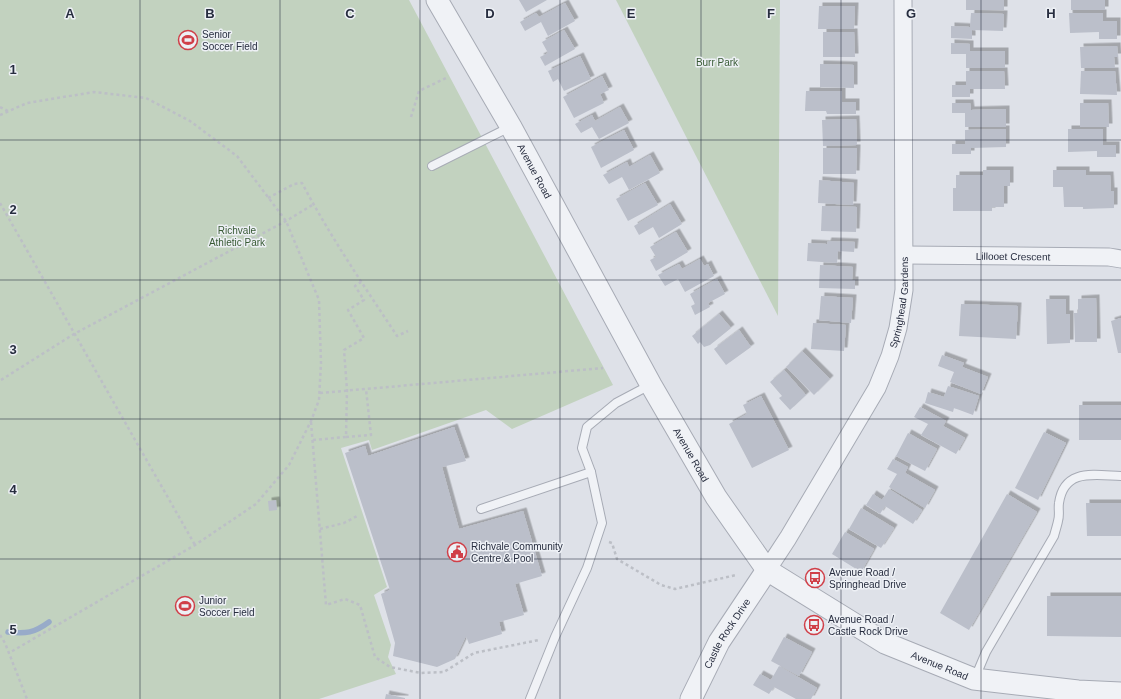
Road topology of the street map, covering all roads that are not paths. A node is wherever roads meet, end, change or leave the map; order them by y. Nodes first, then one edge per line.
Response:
1 (437, 0) edge
2 (903, 0) edge
3 (511, 127) junction
4 (432, 166) dead end
5 (905, 255) junction
6 (1121, 259) edge
7 (651, 385) junction
8 (591, 472) junction
9 (1121, 476) edge
10 (481, 509) dead end
11 (767, 570) junction
12 (974, 679) junction
13 (1121, 693) edge
14 (530, 699) edge
15 (691, 699) edge

1 - 3 street, Avenue Road
2 - 5 street, Springhead Gardens
3 - 4 lane
3 - 7 street, Avenue Road
5 - 6 street, Lillooet Crescent
5 - 11 street, Springhead Gardens
7 - 8 lane
7 - 11 street, Avenue Road
8 - 10 lane
8 - 14 lane
9 - 12 lane
11 - 12 street, Avenue Road
11 - 15 street, Castle Rock Drive
12 - 13 street, Avenue Road

